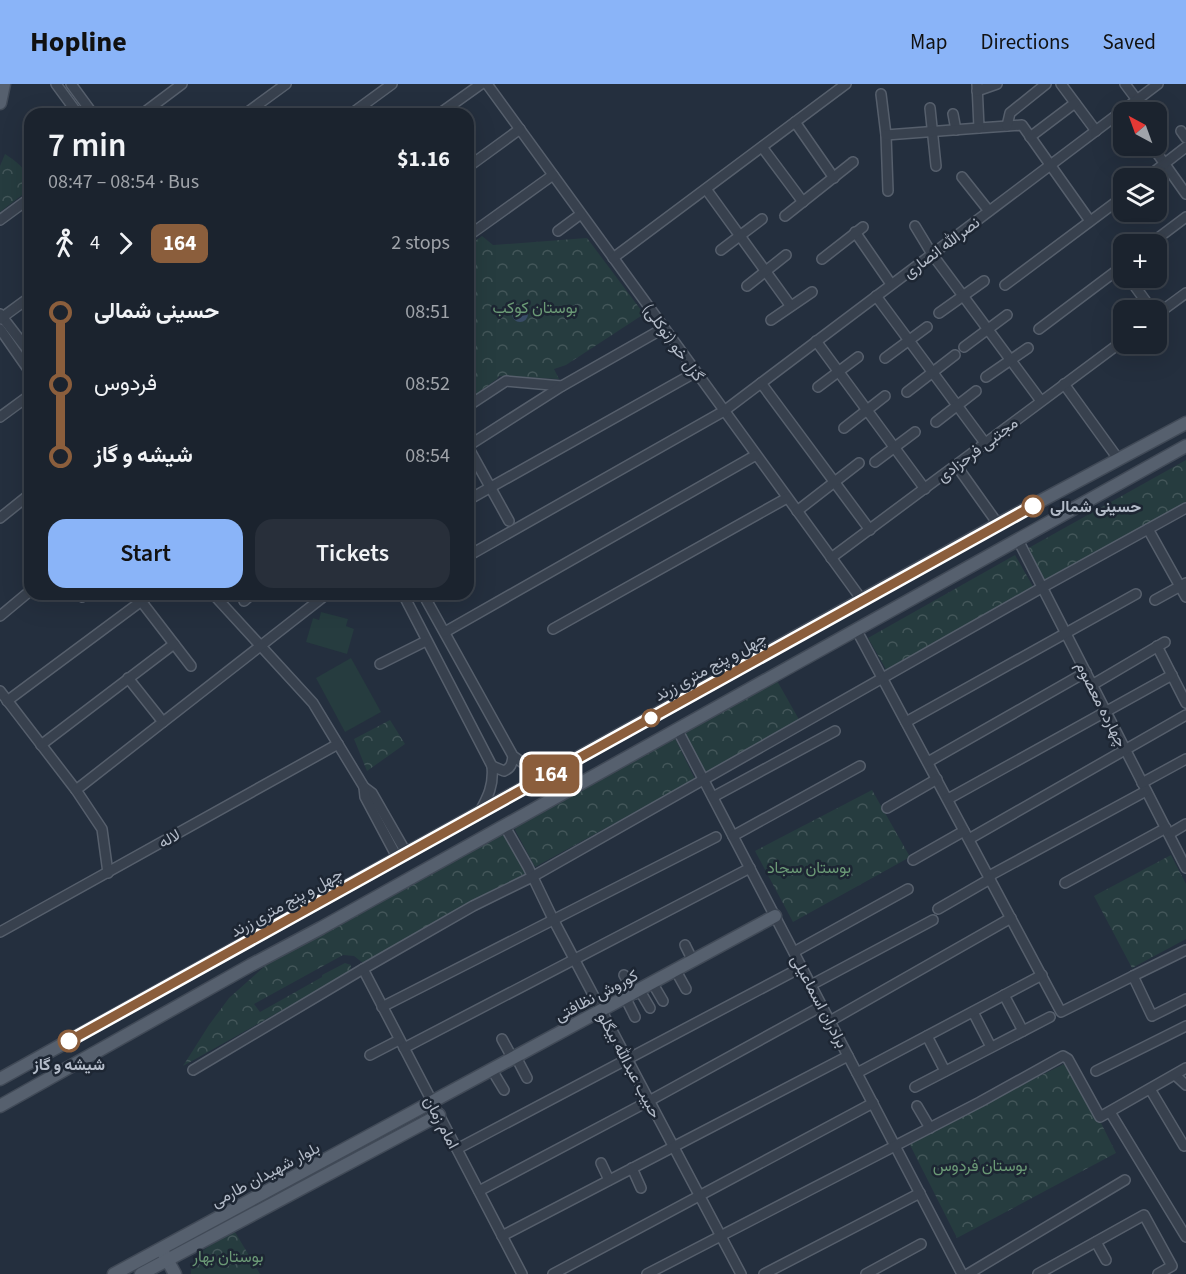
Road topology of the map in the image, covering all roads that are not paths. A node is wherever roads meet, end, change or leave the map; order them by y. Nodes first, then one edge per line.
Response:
1 (4, 84) edge
2 (56, 84) edge
3 (71, 84) edge
4 (182, 84) edge
5 (392, 84) edge
6 (481, 84) edge
7 (487, 84) edge
8 (846, 84) edge
9 (997, 84) edge
10 (1046, 84) edge
11 (1061, 84) edge
12 (1125, 84) edge
13 (1158, 84) edge
14 (283, 85) edge
15 (977, 87) edge
16 (881, 94) dead end
17 (1137, 100) joint
18 (0, 103) edge
19 (1075, 103) junction
20 (74, 108) edge
21 (89, 108) edge
22 (150, 108) edge
23 (253, 108) edge
24 (359, 108) edge
25 (447, 108) edge
26 (930, 108) dead end
27 (953, 114) dead end
28 (1113, 119) edge
29 (795, 122) junction
30 (1007, 126) junction
31 (979, 128) junction
32 (520, 129) junction
33 (956, 130) junction
34 (1095, 131) junction
35 (933, 132) junction
36 (886, 135) junction
37 (1030, 137) junction
38 (762, 147) junction
39 (1186, 147) edge
40 (1159, 156) edge
41 (853, 162) dead end
42 (474, 163) edge
43 (1165, 164) junction
44 (1050, 165) junction
45 (936, 166) dead end
46 (1160, 168) edge
47 (553, 175) junction
48 (962, 177) dead end
49 (834, 178) junction
50 (706, 189) junction
51 (888, 191) dead end
52 (1186, 194) edge
53 (24, 202) edge
54 (803, 202) junction
55 (1113, 204) edge
56 (990, 211) junction
57 (581, 214) junction
58 (785, 216) dead end
59 (1186, 217) edge
60 (762, 219) dead end
61 (0, 220) edge
62 (1090, 222) junction
63 (915, 226) dead end
64 (558, 231) dead end
65 (474, 233) edge
66 (1163, 234) edge
67 (740, 235) junction
68 (721, 250) dead end
69 (932, 254) junction
70 (786, 255) dead end
71 (613, 258) junction
72 (822, 259) dead end
73 (766, 271) junction
74 (1113, 274) edge
75 (984, 281) dead end
76 (891, 284) junction
77 (1005, 285) dead end
78 (747, 286) dead end
79 (812, 291) dead end
80 (1186, 293) edge
81 (876, 296) junction
82 (964, 296) junction
83 (24, 301) edge
84 (790, 305) junction
85 (1167, 307) edge
86 (939, 313) dead end
87 (1007, 315) dead end
88 (1, 316) edge
89 (771, 320) dead end
90 (927, 327) dead end
91 (664, 328) junction
92 (0, 329) edge
93 (1038, 329) dead end
94 (988, 330) junction
95 (909, 340) junction
96 (816, 341) junction
97 (24, 345) edge
98 (964, 347) dead end
99 (1028, 348) dead end
100 (1113, 348) edge
101 (956, 355) dead end
102 (858, 357) dead end
103 (885, 358) dead end
104 (1011, 360) junction
105 (24, 363) edge
106 (839, 371) junction
107 (696, 372) junction
108 (933, 372) junction
109 (986, 377) dead end
110 (761, 383) junction
111 (1065, 384) junction
112 (562, 386) junction
113 (818, 387) dead end
114 (907, 392) dead end
115 (976, 392) dead end
116 (885, 396) dead end
117 (24, 399) edge
118 (474, 402) edge
119 (1041, 402) junction
120 (957, 405) junction
121 (867, 410) junction
122 (724, 411) junction
123 (0, 417) edge
124 (936, 422) dead end
125 (1186, 423) edge
126 (844, 428) dead end
127 (915, 432) dead end
128 (474, 443) edge
129 (986, 443) junction
130 (1186, 446) edge
131 (894, 447) junction
132 (756, 456) junction
133 (474, 457) edge
134 (1119, 460) junction
135 (875, 462) dead end
136 (859, 463) dead end
137 (956, 465) junction
138 (835, 482) junction
139 (491, 487) junction
140 (925, 489) junction
141 (474, 497) edge
142 (787, 498) junction
143 (24, 499) edge
144 (1186, 508) edge
145 (797, 511) junction
146 (0, 518) edge
147 (509, 521) dead end
148 (998, 524) junction
149 (1148, 529) junction
150 (870, 530) junction
151 (1018, 540) junction
152 (474, 553) edge
153 (831, 558) junction
154 (1183, 584) edge
155 (1043, 587) junction
156 (1136, 594) dead end
157 (24, 596) edge
158 (1186, 597) edge
159 (144, 600) edge
160 (219, 600) edge
161 (319, 600) edge
162 (406, 600) edge
163 (426, 600) edge
164 (861, 600) junction
165 (1155, 600) dead end
166 (141, 602) junction
167 (0, 616) edge
168 (553, 629) dead end
169 (856, 629) junction
170 (445, 632) junction
171 (1065, 632) junction
172 (426, 641) junction
173 (174, 644) junction
174 (261, 646) junction
175 (380, 664) dead end
176 (191, 666) dead end
177 (1086, 672) junction
178 (1172, 675) junction
179 (128, 678) junction
180 (883, 679) junction
181 (1092, 685) junction
182 (0, 691) edge
183 (7, 701) junction
184 (1186, 703) edge
185 (1106, 711) junction
186 (1186, 715) edge
187 (163, 722) junction
188 (906, 722) junction
189 (677, 729) junction
190 (835, 732) dead end
191 (339, 744) junction
192 (42, 745) junction
193 (1125, 749) junction
194 (513, 756) junction
195 (1186, 759) edge
196 (928, 762) junction
197 (492, 766) junction
198 (860, 766) dead end
199 (549, 775) junction
200 (937, 779) junction
201 (704, 780) junction
202 (1144, 787) junction
203 (76, 790) junction
204 (713, 797) junction
205 (948, 800) junction
206 (887, 808) dead end
207 (479, 813) junction
208 (1186, 824) edge
209 (504, 825) junction
210 (1167, 831) junction
211 (967, 835) junction
212 (733, 836) junction
213 (716, 837) dead end
214 (403, 856) junction
215 (913, 860) dead end
216 (750, 868) junction
217 (1186, 868) edge
218 (108, 873) junction
219 (414, 875) junction
220 (532, 877) junction
221 (989, 878) junction
222 (1065, 883) dead end
223 (346, 888) junction
224 (908, 889) dead end
225 (938, 909) dead end
226 (351, 910) junction
227 (775, 916) junction
228 (1011, 918) junction
229 (553, 920) junction
230 (933, 920) dead end
231 (0, 932) edge
232 (685, 945) dead end
233 (1186, 950) edge
234 (794, 952) junction
235 (575, 960) junction
236 (693, 961) junction
237 (802, 967) junction
238 (363, 969) junction
239 (676, 971) junction
240 (624, 975) dead end
241 (1042, 975) junction
242 (1133, 976) junction
243 (652, 984) junction
244 (811, 985) junction
245 (686, 989) dead end
246 (633, 994) junction
247 (1004, 995) junction
248 (1186, 999) edge
249 (663, 1001) dead end
250 (822, 1006) junction
251 (382, 1007) junction
252 (650, 1008) dead end
253 (602, 1011) junction
254 (973, 1012) junction
255 (635, 1017) dead end
256 (1050, 1017) dead end
257 (830, 1021) junction
258 (1186, 1026) edge
259 (1023, 1031) junction
260 (927, 1036) junction
261 (502, 1039) dead end
262 (402, 1044) junction
263 (991, 1047) junction
264 (370, 1055) dead end
265 (848, 1056) junction
266 (515, 1058) junction
267 (627, 1058) junction
268 (1186, 1068) edge
269 (193, 1070) dead end
270 (492, 1070) junction
271 (945, 1071) junction
272 (1096, 1071) dead end
273 (857, 1073) junction
274 (1175, 1075) junction
275 (527, 1078) dead end
276 (0, 1079) edge
277 (1186, 1085) edge
278 (915, 1087) dead end
279 (1150, 1089) junction
280 (504, 1090) dead end
281 (649, 1101) junction
282 (432, 1102) junction
283 (873, 1102) junction
284 (0, 1106) edge
285 (917, 1106) dead end
286 (1110, 1112) junction
287 (439, 1115) junction
288 (930, 1128) junction
289 (895, 1145) junction
290 (673, 1146) junction
291 (1184, 1146) dead end
292 (457, 1149) junction
293 (601, 1163) dead end
294 (632, 1168) junction
295 (609, 1180) junction
296 (1125, 1180) dead end
297 (641, 1188) dead end
298 (479, 1191) junction
299 (920, 1192) junction
300 (699, 1196) junction
301 (720, 1235) junction
302 (502, 1236) junction
303 (1186, 1237) edge
304 (1096, 1242) junction
305 (921, 1244) dead end
306 (165, 1255) junction
307 (1106, 1260) dead end
308 (146, 1269) edge
309 (114, 1274) edge
310 (175, 1274) edge
311 (522, 1274) edge
312 (553, 1274) edge
313 (647, 1274) edge
314 (741, 1274) edge
315 (764, 1274) edge
316 (866, 1274) edge
317 (962, 1274) edge
318 (968, 1274) edge
319 (1038, 1274) edge
320 (1158, 1274) edge

1 - 18 main road
2 - 20 street
3 - 21 street
4 - 22 street
5 - 24 street
6 - 25 street
7 - 32 street, گزل خو (توکلی)
8 - 29 street
9 - 15 street
10 - 30 street
11 - 19 street
12 - 17 street
13 - 17 street, نصرالله انصاری
14 - 23 street
15 - 31 street
16 - 36 street
19 - 34 street
19 - 37 street
26 - 35 street
27 - 33 street
28 - 34 street, نصرالله انصاری
29 - 38 street
29 - 49 street
30 - 31 street
30 - 37 street
31 - 33 street
32 - 42 street
32 - 47 street, گزل خو (توکلی)
33 - 35 street
34 - 44 street, نصرالله انصاری
35 - 36 street
35 - 45 street
36 - 51 street
37 - 44 street
38 - 50 street
38 - 54 street
39 - 43 street
40 - 43 street
41 - 49 street
43 - 46 street
43 - 52 street
44 - 56 street, نصرالله انصاری
44 - 62 street
47 - 57 street, گزل خو (توکلی)
47 - 65 street
48 - 56 street
49 - 54 street
50 - 67 street
50 - 71 street
53 - 61 street
54 - 58 street
55 - 62 street
56 - 69 street, نصرالله انصاری
57 - 64 street
57 - 71 street, گزل خو (توکلی)
59 - 66 street
60 - 67 street
62 - 77 street
63 - 69 street
67 - 68 street
67 - 73 street
69 - 76 street, نصرالله انصاری
69 - 82 street
70 - 73 street
71 - 91 street, گزل خو (توکلی)
72 - 76 street
73 - 78 street
73 - 84 street
74 - 93 street
75 - 82 street
76 - 81 street, نصرالله انصاری
79 - 84 street
80 - 85 street
81 - 95 street
81 - 96 street, نصرالله انصاری
82 - 86 street
82 - 94 street
83 - 88 street
84 - 89 street
87 - 94 street
88 - 97 street
90 - 95 street
91 - 107 street, گزل خو (توکلی)
91 - 112 street
92 - 105 street
94 - 98 street
94 - 104 street
95 - 103 street
95 - 108 street
96 - 106 street
96 - 110 street, نصرالله انصاری
99 - 104 street
100 - 111 street, مجتبی فرحزادی
101 - 108 street
102 - 106 street
104 - 109 street
104 - 119 street
106 - 113 street
106 - 121 street
107 - 122 street, گزل خو (توکلی)
107 - 139 street
108 - 114 street
108 - 120 street
110 - 122 street, نصرالله انصاری
110 - 138 street
111 - 119 street, مجتبی فرحزادی
111 - 134 street
112 - 118 street
112 - 128 street
115 - 120 street
116 - 121 street
117 - 123 street
119 - 129 street, مجتبی فرحزادی
120 - 124 street
120 - 129 street
121 - 126 street
121 - 131 street
122 - 132 street, گزل خو (توکلی)
122 - 152 street, نصرالله انصاری
125 - 134 main road, چهل و پنج متری زرند
127 - 131 street
129 - 137 street, مجتبی فرحزادی
130 - 151 main road
131 - 135 street
131 - 140 street
132 - 142 street, گزل خو (توکلی)
132 - 170 street
133 - 139 street
134 - 148 main road, چهل و پنج متری زرند
136 - 138 street
137 - 140 street, مجتبی فرحزادی
137 - 148 street
138 - 145 street
138 - 150 street
139 - 141 street
139 - 147 street
140 - 150 street, مجتبی فرحزادی
142 - 145 street, گزل خو (توکلی)
142 - 168 street
143 - 146 street
144 - 149 street
145 - 153 street, گزل خو (توکلی)
148 - 164 main road, چهل و پنج متری زرند
149 - 154 street
149 - 155 street
150 - 153 street, مجتبی فرحزادی
151 - 155 street, چهارده معصوم
151 - 169 main road
153 - 164 street, گزل خو (توکلی)
154 - 158 street
154 - 165 street
155 - 171 street, چهارده معصوم
155 - 180 street
156 - 171 street
157 - 167 street
159 - 166 street
160 - 174 street
161 - 174 street
162 - 172 street
163 - 170 street
164 - 199 main road, چهل و پنج متری زرند
166 - 173 street
166 - 183 street
169 - 180 street
169 - 189 main road
170 - 194 street
171 - 177 street, چهارده معصوم
171 - 188 street
172 - 175 street
172 - 197 street
173 - 176 street
173 - 179 street
174 - 187 street
174 - 191 street
177 - 181 street, چهارده معصوم
177 - 196 street
178 - 181 street
178 - 184 street
178 - 185 street
179 - 187 street
179 - 192 street
180 - 188 street
180 - 201 street
181 - 185 street, چهارده معصوم
182 - 183 street
183 - 192 street
185 - 193 street, چهارده معصوم
185 - 205 street
186 - 193 street
187 - 203 street
188 - 196 street
189 - 201 street, برادران اسماعیلی
189 - 209 main road
190 - 204 street
191 - 214 street
191 - 218 street, لاله
192 - 203 street
193 - 202 street, چهارده معصوم
193 - 211 street
194 - 197 street
194 - 199 street
195 - 202 street
196 - 200 street
197 - 207 street
198 - 212 street
199 - 207 main road, چهل و پنج متری زرند
200 - 205 street
200 - 206 street
201 - 204 street, برادران اسماعیلی
201 - 220 street
202 - 210 street, چهارده معصوم
202 - 221 street
203 - 218 street
204 - 212 street, برادران اسماعیلی
205 - 211 street
207 - 214 main road, چهل و پنج متری زرند
208 - 210 street
209 - 219 main road
209 - 220 street, حبیب عبدالله بیگلو
210 - 217 street, چهارده معصوم
210 - 222 street
211 - 215 street
211 - 221 street
212 - 216 street, برادران اسماعیلی
213 - 229 street
214 - 219 main road
214 - 223 main road, چهل و پنج متری زرند
216 - 227 street, برادران اسماعیلی
216 - 235 street
218 - 231 street, لاله
219 - 226 main road
220 - 229 street, حبیب عبدالله بیگلو
220 - 238 street
221 - 225 street
221 - 228 street
223 - 226 main road
223 - 276 main road, چهل و پنج متری زرند
224 - 234 street
226 - 284 main road
227 - 234 street, برادران اسماعیلی
227 - 236 main road, کوروش نظافتی
228 - 241 street
228 - 257 street
229 - 235 street, حبیب عبدالله بیگلو
229 - 251 street
230 - 244 street
232 - 236 street
233 - 242 street
234 - 237 street, برادران اسماعیلی
235 - 253 street, حبیب عبدالله بیگلو
235 - 262 street
236 - 239 main road, کوروش نظافتی
237 - 244 street, برادران اسماعیلی
237 - 267 street
238 - 251 street, امام زمان
238 - 269 street
239 - 243 main road, کوروش نظافتی
239 - 245 street
240 - 246 street
241 - 242 street
241 - 247 street
242 - 248 street
243 - 246 main road, کوروش نظافتی
243 - 249 street
244 - 250 street, برادران اسماعیلی
246 - 252 street
246 - 253 main road, کوروش نظافتی
246 - 255 street
247 - 254 street
247 - 259 street
250 - 257 street, برادران اسماعیلی
250 - 281 street
251 - 262 street, امام زمان
253 - 266 main road, کوروش نظافتی
253 - 267 street, حبیب عبدالله بیگلو
254 - 260 street
254 - 263 street
256 - 259 street
257 - 265 street, برادران اسماعیلی
258 - 272 street
259 - 263 street
260 - 271 street
260 - 273 street
261 - 266 street
262 - 264 street
262 - 282 street, امام زمان
263 - 271 street
265 - 273 street, برادران اسماعیلی
265 - 290 street
266 - 270 main road, کوروش نظافتی
266 - 275 street
267 - 281 street, حبیب عبدالله بیگلو
267 - 292 street
268 - 274 street
270 - 280 street
270 - 282 main road, کوروش نظافتی
271 - 278 street
273 - 283 street, برادران اسماعیلی
274 - 277 street
274 - 279 street
279 - 286 street
279 - 291 street
281 - 290 street, حبیب عبدالله بیگلو
281 - 298 street
282 - 287 street, امام زمان
282 - 306 main road, بلوار شهیدان طارمی
283 - 289 street, برادران اسماعیلی
283 - 300 street
285 - 288 street
286 - 288 street
286 - 303 street
287 - 292 street, امام زمان
287 - 306 main road, بلوار شهیدان طارمی
288 - 289 street
289 - 299 street, برادران اسماعیلی
289 - 301 street
290 - 294 street
290 - 300 street, حبیب عبدالله بیگلو
292 - 298 street, امام زمان
293 - 295 street
294 - 295 street
294 - 297 street
295 - 302 street
296 - 318 street
298 - 302 street, امام زمان
299 - 315 street
299 - 317 street, برادران اسماعیلی
300 - 301 street, حبیب عبدالله بیگلو
300 - 312 street
301 - 313 street
301 - 314 street, حبیب عبدالله بیگلو
302 - 311 street, امام زمان
304 - 307 street
304 - 319 street
304 - 320 street
305 - 316 street
306 - 308 main road, بلوار شهیدان طارمی
306 - 310 main road
308 - 309 main road, بلوار شهیدان طارمی

